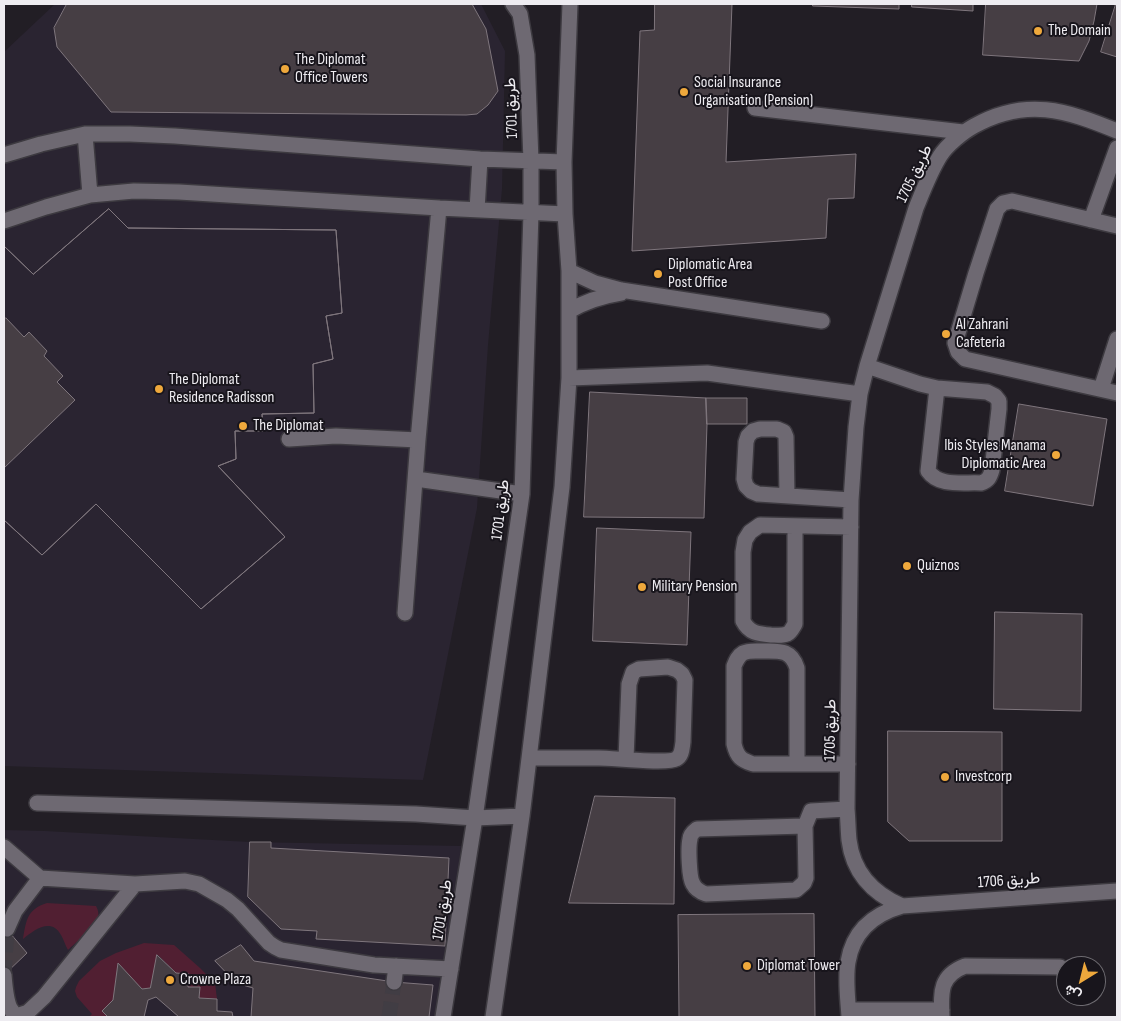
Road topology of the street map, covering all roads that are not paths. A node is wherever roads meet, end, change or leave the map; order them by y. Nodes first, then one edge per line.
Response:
1 (513, 4) edge
2 (570, 4) edge
3 (755, 108) dead end
4 (963, 132) junction
5 (1117, 132) edge
6 (85, 134) junction
7 (1117, 148) edge
8 (4, 154) edge
9 (480, 159) junction
10 (531, 161) junction
11 (564, 162) junction
12 (90, 195) junction
13 (439, 208) junction
14 (477, 210) junction
15 (531, 213) junction
16 (565, 214) junction
17 (1091, 220) junction
18 (4, 221) edge
19 (1117, 226) edge
20 (570, 271) junction
21 (635, 293) junction
22 (569, 311) junction
23 (822, 321) dead end
24 (1117, 339) edge
25 (867, 366) junction
26 (569, 378) junction
27 (936, 388) junction
28 (1101, 389) junction
29 (1117, 393) edge
30 (860, 394) junction
31 (289, 439) dead end
32 (418, 440) junction
33 (416, 479) junction
34 (522, 494) junction
35 (787, 496) junction
36 (851, 500) junction
37 (795, 526) junction
38 (852, 527) junction
39 (405, 613) dead end
40 (529, 758) junction
41 (626, 759) junction
42 (796, 764) junction
43 (848, 764) junction
44 (37, 803) dead end
45 (847, 809) junction
46 (522, 816) junction
47 (475, 818) junction
48 (805, 826) junction
49 (4, 847) edge
50 (40, 878) junction
51 (135, 884) junction
52 (1117, 891) edge
53 (902, 906) junction
54 (6, 929) dead end
55 (396, 966) junction
56 (1056, 967) edge
57 (451, 969) junction
58 (4, 975) edge
59 (394, 982) tunnel mouth
60 (849, 1014) edge
61 (942, 1014) edge
62 (443, 1017) edge
63 (494, 1017) edge

1 - 10 street, طريق 1701
2 - 11 street
3 - 4 street
4 - 5 street, طريق 1705
4 - 25 street, طريق 1705
6 - 8 street
6 - 9 street
6 - 12 street
7 - 17 street
9 - 10 street
9 - 14 street
10 - 11 street
10 - 15 street, طريق 1701
11 - 16 street
12 - 13 street
12 - 18 street
13 - 14 street
13 - 32 street
14 - 15 street
15 - 16 street
15 - 34 street, طريق 1701
16 - 20 street
17 - 19 street
17 - 28 street
20 - 21 street
20 - 22 street
21 - 22 street
21 - 23 street
22 - 26 street
24 - 28 street
25 - 27 street
25 - 30 street, طريق 1705
26 - 30 street
26 - 40 street
27 - 27 street
28 - 29 street
30 - 36 street, طريق 1705
31 - 32 street
32 - 33 street
33 - 34 street
33 - 39 street
34 - 47 street, طريق 1701
35 - 35 street
35 - 36 street
36 - 38 street, طريق 1705
37 - 37 street
37 - 38 street
38 - 43 street, طريق 1705
40 - 41 street
40 - 46 street
41 - 41 street
42 - 42 street
42 - 43 street
43 - 45 street, طريق 1705
44 - 47 street
45 - 48 street
45 - 53 street, طريق 1705
46 - 47 street
46 - 63 street
47 - 57 street, طريق 1701
48 - 48 street
49 - 50 street
50 - 51 street
50 - 54 street
51 - 55 street
51 - 58 street
52 - 53 street, طريق 1706
53 - 60 street
55 - 57 street
55 - 59 street
56 - 61 street
57 - 62 street, طريق 1701
60 - 61 street

